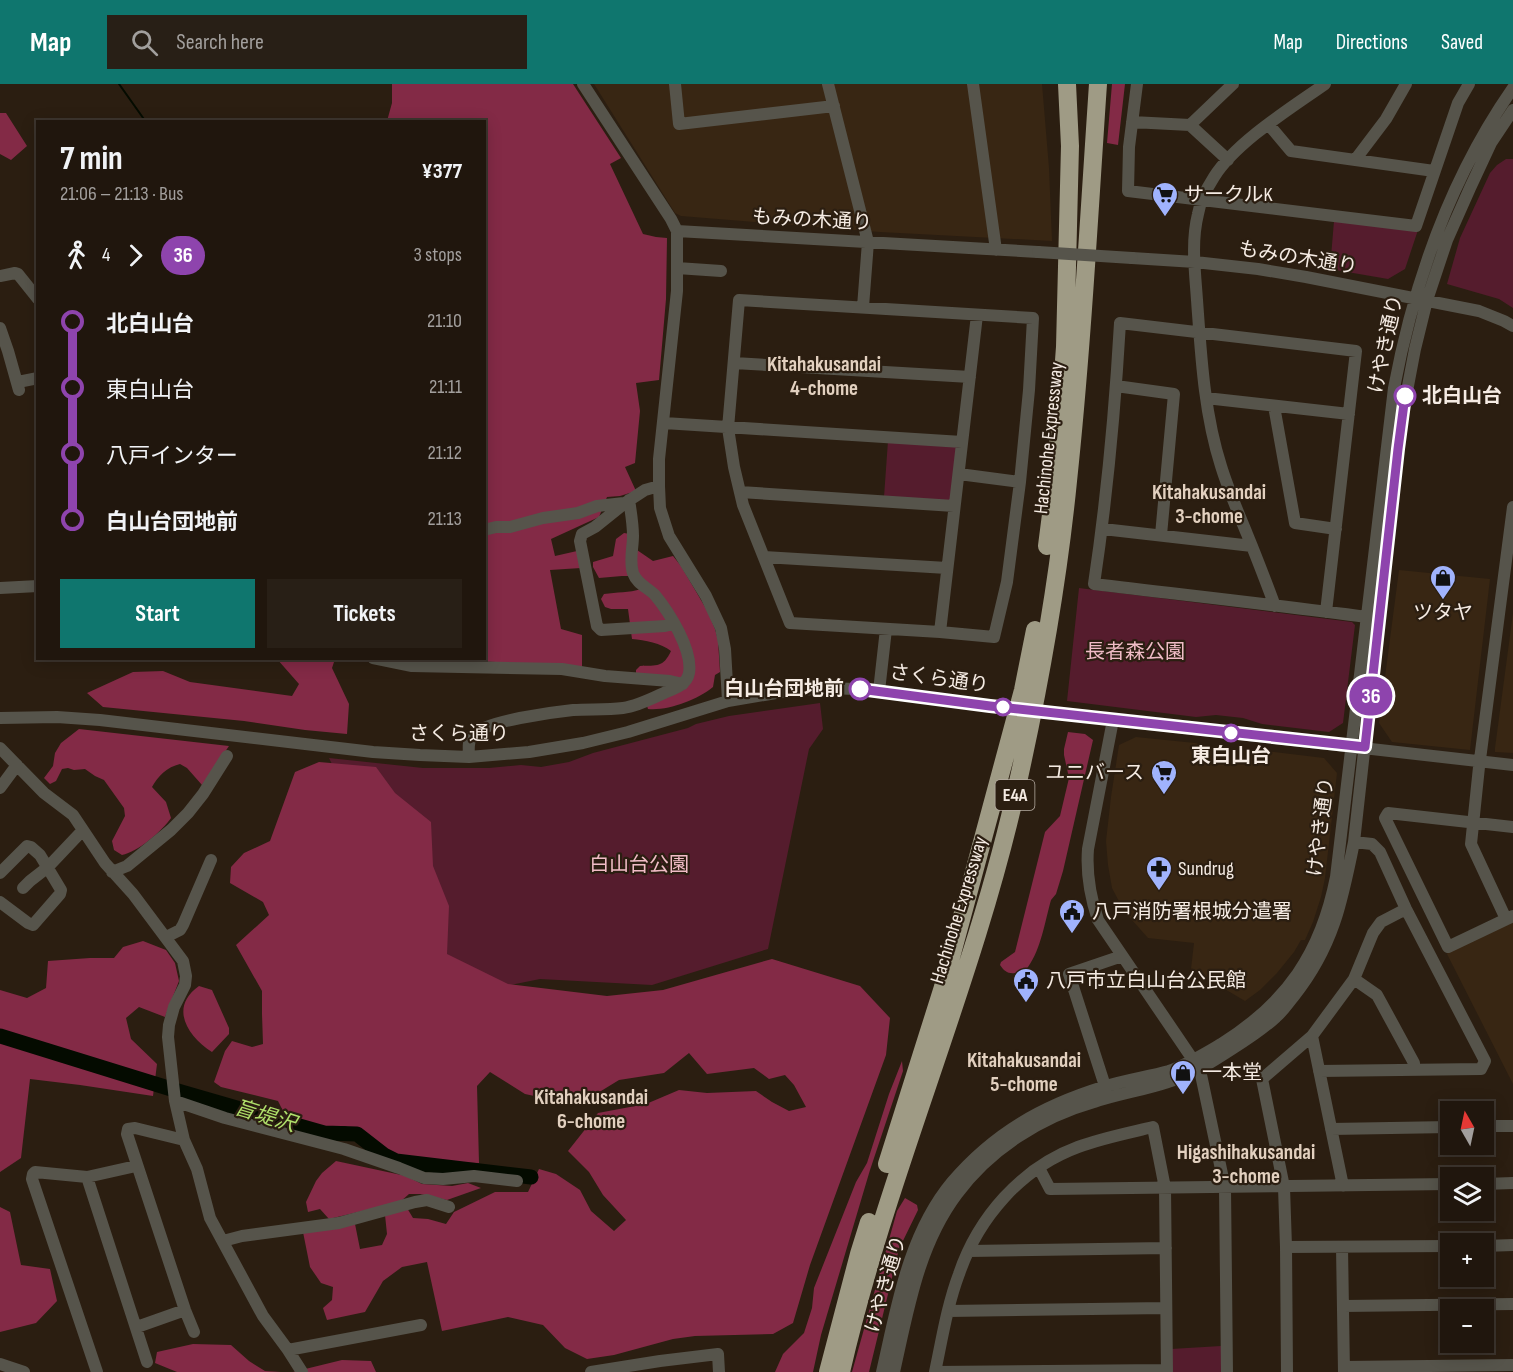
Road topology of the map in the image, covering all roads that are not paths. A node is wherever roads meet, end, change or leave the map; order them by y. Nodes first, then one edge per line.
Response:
1 (583, 84) edge
2 (675, 84) edge
3 (828, 84) edge
4 (973, 84) edge
5 (1058, 84) edge
6 (1067, 84) edge
7 (1092, 84) edge
8 (1098, 84) edge
9 (1137, 84) edge
10 (1233, 84) edge
11 (1325, 84) edge
12 (1406, 84) edge
13 (1469, 84) edge
14 (1513, 88) edge
15 (834, 106) junction
16 (1513, 110) edge
17 (1132, 122) junction
18 (1190, 125) junction
19 (1269, 125) junction
20 (1228, 160) junction
21 (1355, 160) junction
22 (1434, 171) junction
23 (1090, 198) junction
24 (1202, 200) junction
25 (1068, 228) junction
26 (677, 231) junction
27 (868, 243) junction
28 (996, 250) junction
29 (1195, 262) junction
30 (677, 268) junction
31 (721, 271) dead end
32 (0, 276) edge
33 (36, 296) edge
34 (1421, 299) junction
35 (862, 307) junction
36 (977, 315) junction
37 (1513, 326) edge
38 (0, 328) edge
39 (1200, 332) junction
40 (734, 363) junction
41 (970, 377) junction
42 (36, 379) edge
43 (1116, 386) junction
44 (1206, 398) junction
45 (1274, 406) junction
46 (1349, 414) junction
47 (664, 423) junction
48 (728, 428) junction
49 (962, 442) junction
50 (959, 474) junction
51 (1020, 482) junction
52 (659, 486) junction
53 (740, 492) junction
54 (627, 502) junction
55 (954, 506) junction
56 (1513, 507) edge
57 (1103, 529) junction
58 (1336, 529) junction
59 (486, 530) edge
60 (1161, 535) junction
61 (1252, 546) junction
62 (764, 558) junction
63 (947, 568) junction
64 (36, 586) edge
65 (0, 588) edge
66 (1275, 606) junction
67 (1326, 612) junction
68 (1367, 617) junction
69 (674, 624) junction
70 (886, 629) junction
71 (940, 632) junction
72 (383, 660) edge
73 (683, 684) junction
74 (879, 691) junction
75 (728, 701) junction
76 (0, 718) edge
77 (1113, 720) junction
78 (1351, 746) junction
79 (1365, 747) junction
80 (0, 748) edge
81 (227, 756) dead end
82 (469, 757) junction
83 (1480, 761) junction
84 (17, 765) junction
85 (1513, 765) edge
86 (0, 788) edge
87 (1473, 822) junction
88 (1513, 827) edge
89 (83, 830) junction
90 (1354, 842) junction
91 (211, 860) dead end
92 (48, 867) junction
93 (112, 872) junction
94 (0, 873) edge
95 (23, 888) dead end
96 (0, 902) edge
97 (1406, 909) junction
98 (1510, 918) edge
99 (166, 937) junction
100 (1122, 957) junction
101 (1354, 979) junction
102 (1312, 1036) junction
103 (1198, 1065) junction
104 (1414, 1070) junction
105 (1319, 1071) junction
106 (1105, 1086) junction
107 (175, 1101) junction
108 (1494, 1126) edge
109 (1513, 1126) edge
110 (1440, 1127) edge
111 (1331, 1129) junction
112 (184, 1140) junction
113 (136, 1166) junction
114 (1039, 1168) junction
115 (87, 1177) junction
116 (516, 1181) dead end
117 (1513, 1183) edge
118 (1440, 1184) edge
119 (1494, 1184) edge
120 (1343, 1186) junction
121 (1284, 1187) junction
122 (1165, 1188) junction
123 (1225, 1188) junction
124 (449, 1207) dead end
125 (223, 1240) junction
126 (1513, 1245) edge
127 (1440, 1246) edge
128 (1494, 1246) edge
129 (1286, 1247) junction
130 (1342, 1247) junction
131 (1166, 1248) junction
132 (969, 1251) junction
133 (1513, 1304) edge
134 (1343, 1306) junction
135 (1166, 1308) junction
136 (185, 1310) junction
137 (948, 1311) junction
138 (421, 1325) dead end
139 (137, 1327) junction
140 (194, 1332) dead end
141 (288, 1350) junction
142 (147, 1362) dead end
143 (0, 1364) edge
144 (1513, 1365) edge
145 (1344, 1369) edge
146 (1167, 1371) edge
147 (24, 1372) edge
148 (97, 1372) edge
149 (302, 1372) edge
150 (591, 1372) edge
151 (719, 1372) edge
152 (828, 1372) edge
153 (841, 1372) edge
154 (882, 1372) edge
155 (894, 1372) edge
156 (934, 1372) edge
157 (1227, 1372) edge
158 (1287, 1372) edge

1 - 26 street
2 - 15 street
3 - 15 street
4 - 28 street
5 - 25 highway
6 - 25 highway
7 - 23 highway
8 - 23 highway
9 - 17 street
10 - 18 street
11 - 19 street
12 - 21 street
13 - 22 street
14 - 34 street, けやき通り
15 - 27 street
16 - 34 street, けやき通り
17 - 18 street
17 - 24 street
18 - 20 street
19 - 20 street
19 - 21 street
20 - 24 street
21 - 22 street
22 - 24 street
23 - 153 highway, Hachinohe Expressway / E4A
24 - 29 street
25 - 152 highway, Hachinohe Expressway / E4A
26 - 27 street, もみの木通り
26 - 30 street
27 - 28 street, もみの木通り
27 - 35 street
28 - 29 street, もみの木通り, bridge
29 - 34 street, もみの木通り
29 - 39 street
30 - 31 street
30 - 47 street
32 - 33 street
34 - 37 street, もみの木通り
34 - 68 street, けやき通り
34 - 79 street, けやき通り
35 - 36 street
35 - 40 street
36 - 41 street
36 - 51 street
38 - 42 street
39 - 43 street
39 - 44 street
39 - 46 street
40 - 41 street
40 - 48 street
41 - 49 street
43 - 57 street
43 - 60 street
44 - 45 street
44 - 61 street
45 - 46 street
45 - 58 street
46 - 58 street
47 - 48 street
47 - 52 street
48 - 49 street
48 - 53 street
49 - 50 street
50 - 51 street
50 - 55 street
51 - 71 street
52 - 54 street
52 - 75 street
53 - 55 street
53 - 62 street
54 - 59 street
54 - 69 street
54 - 69 street
55 - 63 street
56 - 83 street
57 - 60 street
57 - 66 street
58 - 67 street
60 - 61 street
61 - 66 street
62 - 63 street
62 - 70 street
63 - 71 street
64 - 65 street
66 - 67 street
67 - 68 street
68 - 78 street, けやき通り
69 - 73 street
70 - 71 street
70 - 74 street
72 - 73 street
73 - 82 street
74 - 75 street, さくら通り
74 - 77 street, さくら通り, bridge
75 - 82 street, さくら通り
76 - 82 street, さくら通り
77 - 78 street, さくら通り
77 - 100 street
78 - 79 street, さくら通り
78 - 103 street, けやき通り
79 - 83 street, さくら通り
79 - 90 street, けやき通り
80 - 84 street
81 - 93 street
83 - 85 street, さくら通り
83 - 87 street
84 - 86 street
84 - 89 street
87 - 88 street
87 - 98 street
87 - 98 street
89 - 92 street
89 - 93 street
90 - 97 street
90 - 103 street, けやき通り
91 - 99 street
92 - 94 street
92 - 95 street
92 - 96 street
93 - 99 street
97 - 101 street
97 - 104 street
99 - 107 street
100 - 103 street
100 - 106 street
101 - 102 street
101 - 104 street
102 - 105 street
102 - 121 street
103 - 106 street, けやき通り
103 - 123 street
103 - 155 street, けやき通り
104 - 105 street
105 - 111 street
106 - 154 street, けやき通り
107 - 112 street
107 - 116 street
108 - 109 street
110 - 111 street
111 - 120 street
112 - 113 street
112 - 125 street
113 - 115 street
113 - 136 street
114 - 122 street
114 - 122 street
114 - 132 street
115 - 139 street
115 - 148 street
117 - 119 street
118 - 120 street
120 - 121 street
121 - 123 street
121 - 129 street
122 - 123 street
122 - 131 street
123 - 157 street
124 - 125 street
125 - 141 street
126 - 128 street
127 - 130 street
129 - 130 street
129 - 158 street
130 - 134 street
131 - 132 street
131 - 135 street
132 - 137 street
133 - 134 street
134 - 145 street
135 - 137 street
135 - 146 street
136 - 139 street
136 - 140 street
137 - 156 street
138 - 141 street
139 - 142 street
141 - 149 street
143 - 147 street
144 - 145 street
146 - 156 street
150 - 151 street

